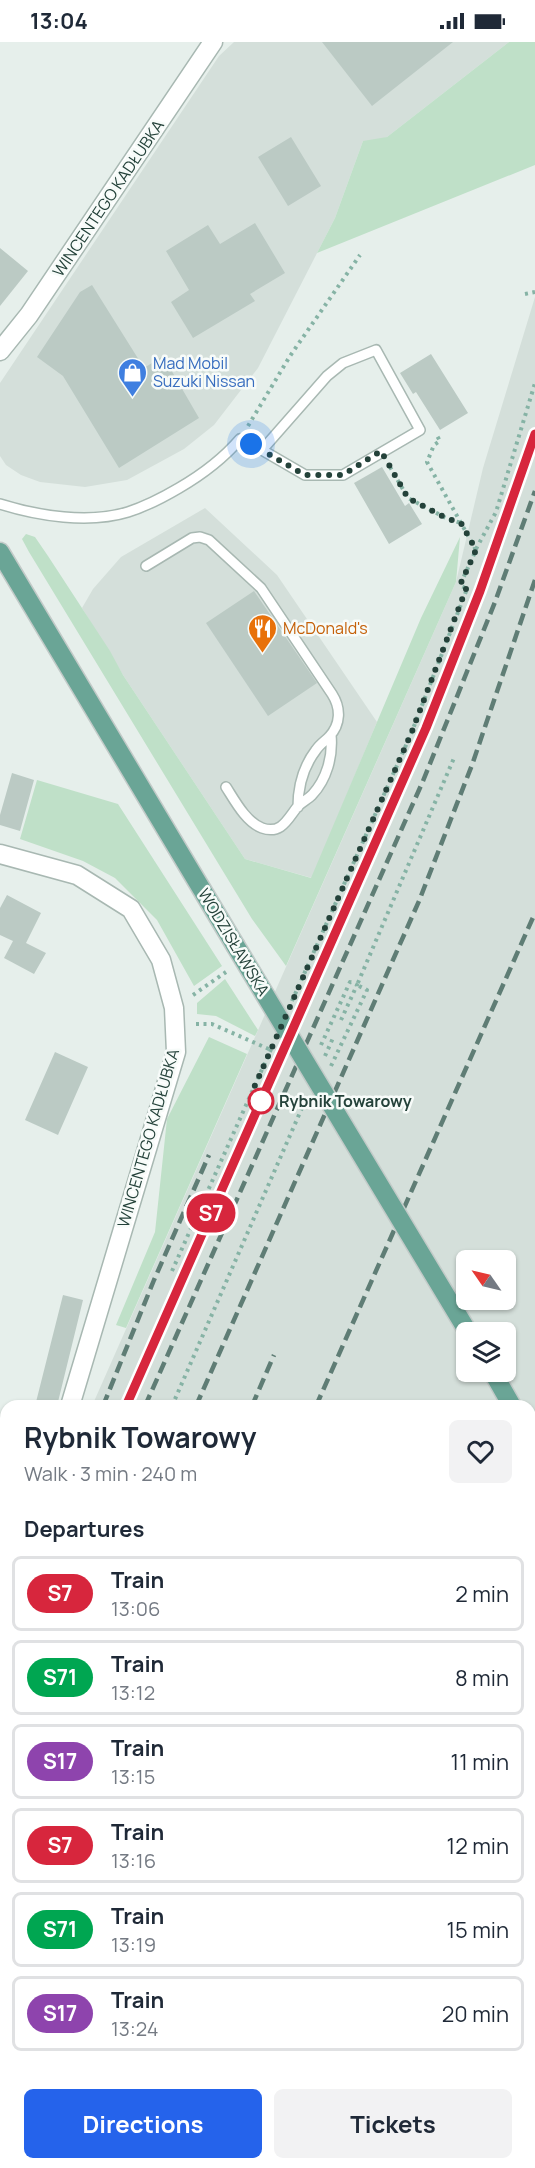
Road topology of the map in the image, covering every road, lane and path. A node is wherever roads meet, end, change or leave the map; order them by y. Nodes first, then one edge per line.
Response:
1 (213, 42) edge
2 (360, 255) dead end
3 (535, 292) edge
4 (525, 294) dead end
5 (0, 351) edge
6 (535, 383) edge
7 (434, 431) dead end
8 (240, 439) junction
9 (262, 450) junction
10 (381, 451) junction
11 (0, 504) edge
12 (461, 523) junction
13 (476, 550) junction
14 (0, 552) edge
15 (146, 566) dead end
16 (331, 735) junction
17 (226, 787) dead end
18 (298, 807) junction
19 (0, 854) edge
20 (229, 970) dead end
21 (290, 1006) dead end
22 (174, 1017) junction
23 (341, 1020) dead end
24 (275, 1039) dead end
25 (320, 1047) dead end
26 (271, 1050) junction
27 (172, 1271) dead end
28 (462, 1322) edge
29 (498, 1382) edge
30 (72, 1400) edge
31 (509, 1400) edge

1 - 5 street, WINCENTEGO KADŁUBKA
2 - 8 path
3 - 4 path
6 - 13 path
7 - 12 path
8 - 9 lane
8 - 11 lane
9 - 10 lane
9 - 10 lane
10 - 12 path
12 - 13 path
13 - 21 path
14 - 28 main road, WODZISŁAWSKA, bridge
15 - 16 lane
16 - 18 lane
16 - 18 lane
17 - 18 lane
19 - 22 street, WINCENTEGO KADŁUBKA
20 - 22 path
22 - 26 path
22 - 30 street, WINCENTEGO KADŁUBKA
23 - 25 path
24 - 26 path
26 - 27 path
29 - 31 main road

